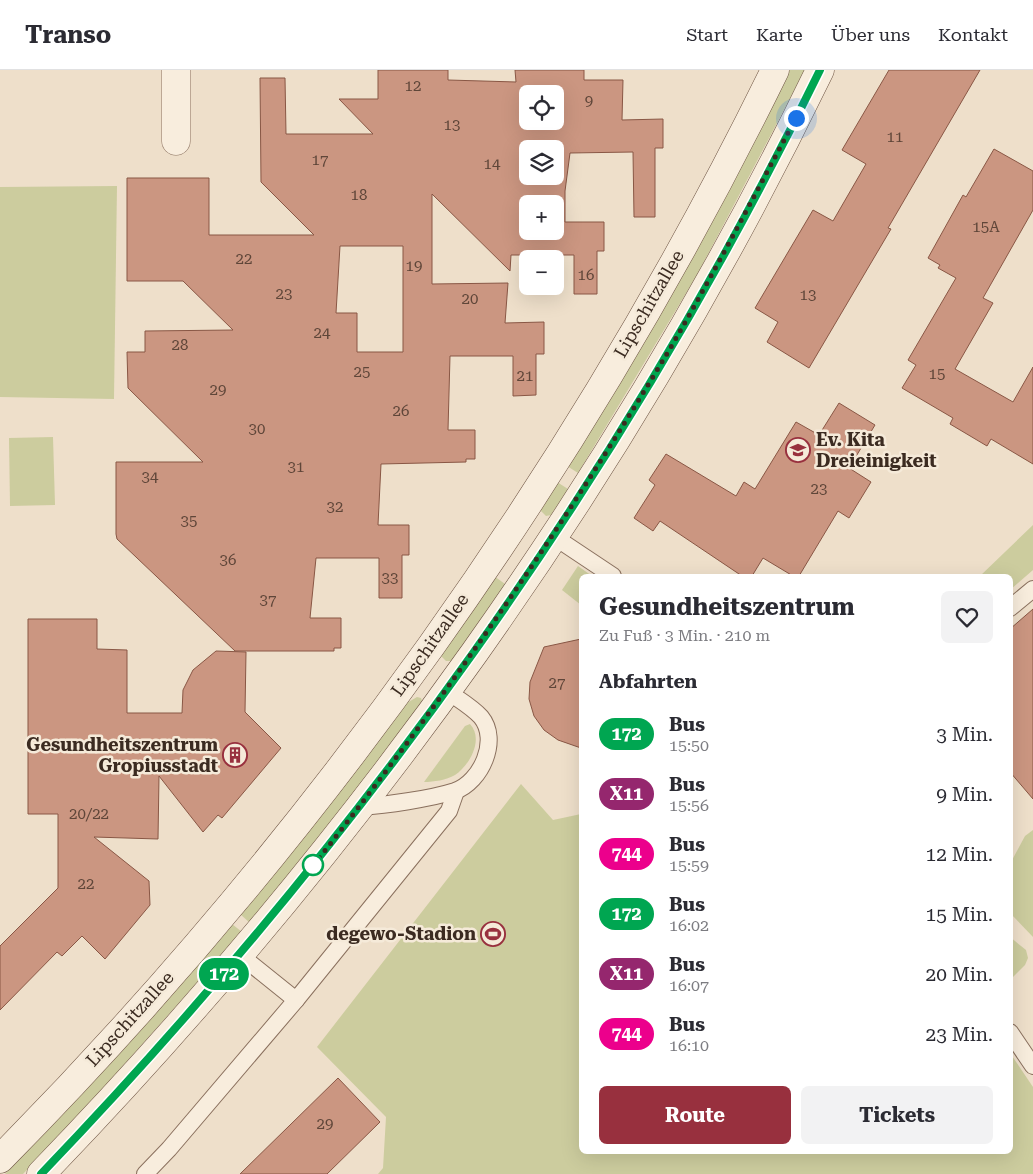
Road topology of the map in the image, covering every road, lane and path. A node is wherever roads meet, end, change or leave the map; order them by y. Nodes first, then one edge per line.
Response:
1 (176, 70) edge
2 (775, 70) edge
3 (820, 70) edge
4 (176, 141) dead end
5 (520, 514) junction
6 (553, 536) junction
7 (610, 574) edge
8 (1033, 589) edge
9 (1013, 606) edge
10 (414, 668) junction
11 (447, 691) junction
12 (456, 791) junction
13 (360, 807) junction
14 (240, 955) junction
15 (296, 1000) junction
16 (1013, 1036) edge
17 (1033, 1066) edge
18 (0, 1160) edge
19 (41, 1174) edge
20 (145, 1174) edge

1 - 4 street
2 - 5 street, Lipschitzallee
3 - 6 street
5 - 6 street
5 - 10 street, Lipschitzallee
6 - 7 lane
6 - 11 street
8 - 9 lane
10 - 11 street
10 - 18 street, Lipschitzallee
11 - 12 lane
11 - 13 street
12 - 13 lane
12 - 15 lane
13 - 14 street
14 - 15 lane
14 - 19 street
15 - 20 lane
16 - 17 lane

